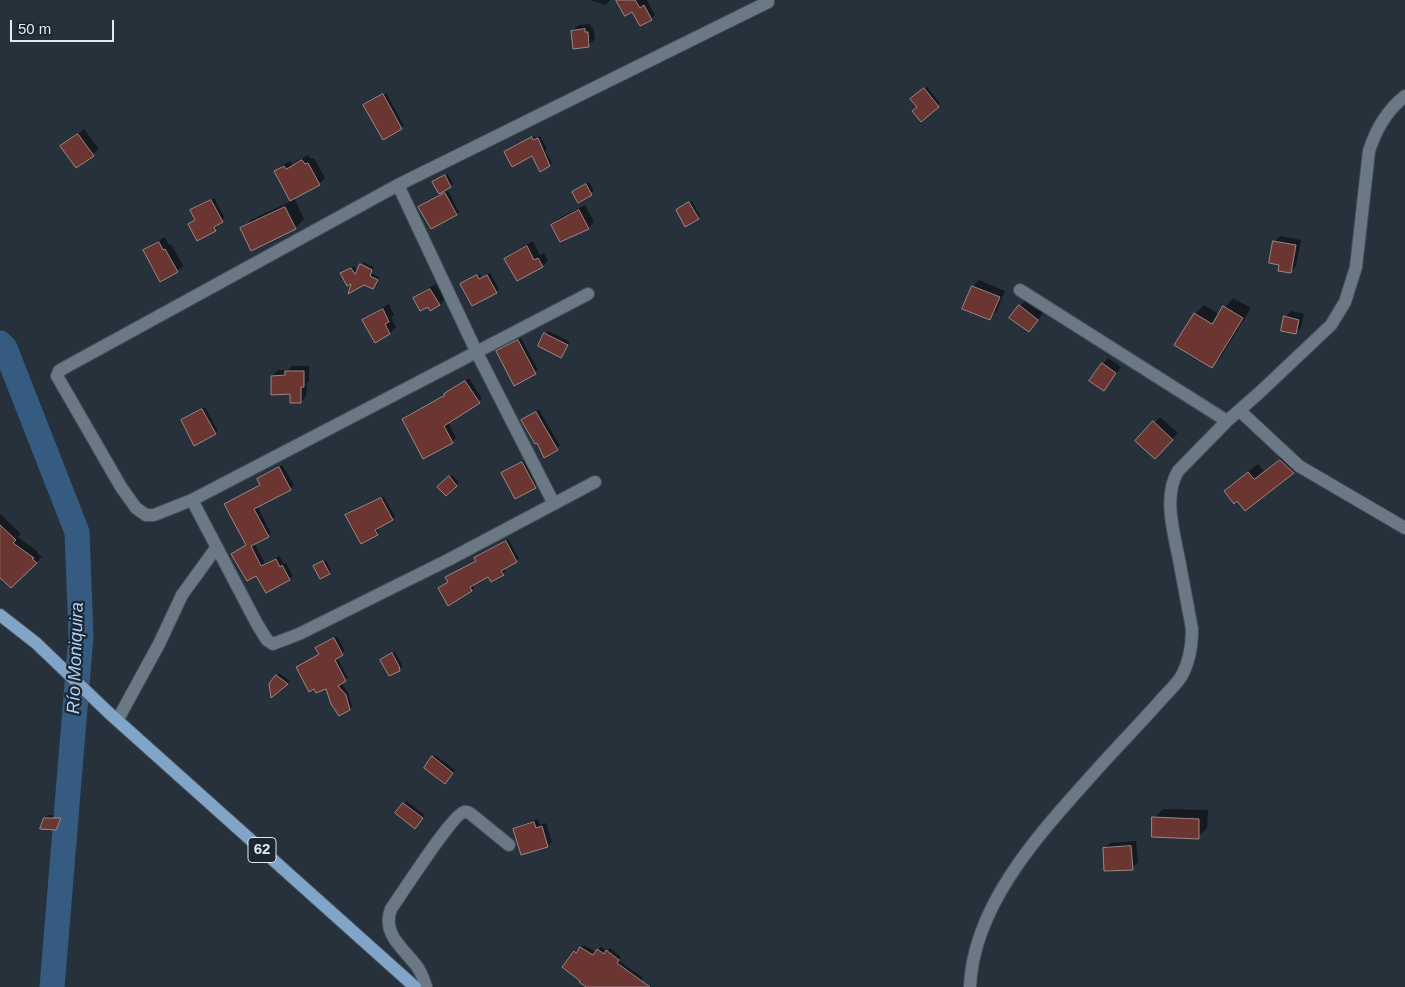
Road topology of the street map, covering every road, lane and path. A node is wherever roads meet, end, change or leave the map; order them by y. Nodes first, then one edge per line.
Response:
1 (768, 2) dead end
2 (1405, 96) edge
3 (398, 185) junction
4 (1020, 290) dead end
5 (588, 294) dead end
6 (477, 353) junction
7 (1240, 411) junction
8 (1227, 421) junction
9 (595, 482) dead end
10 (192, 500) junction
11 (554, 504) junction
12 (1405, 528) edge
13 (216, 548) junction
14 (0, 615) edge
15 (113, 716) junction
16 (509, 845) dead end
17 (415, 987) edge
18 (426, 987) edge
19 (970, 987) edge

1 - 3 street
2 - 7 street
3 - 6 street
3 - 10 street
4 - 8 street
5 - 6 street
6 - 10 street
6 - 11 street
7 - 8 street
7 - 12 street
8 - 19 street
9 - 11 street
10 - 13 street
11 - 13 street
13 - 15 street
14 - 15 main road, 62
15 - 17 main road, 62
16 - 18 street

